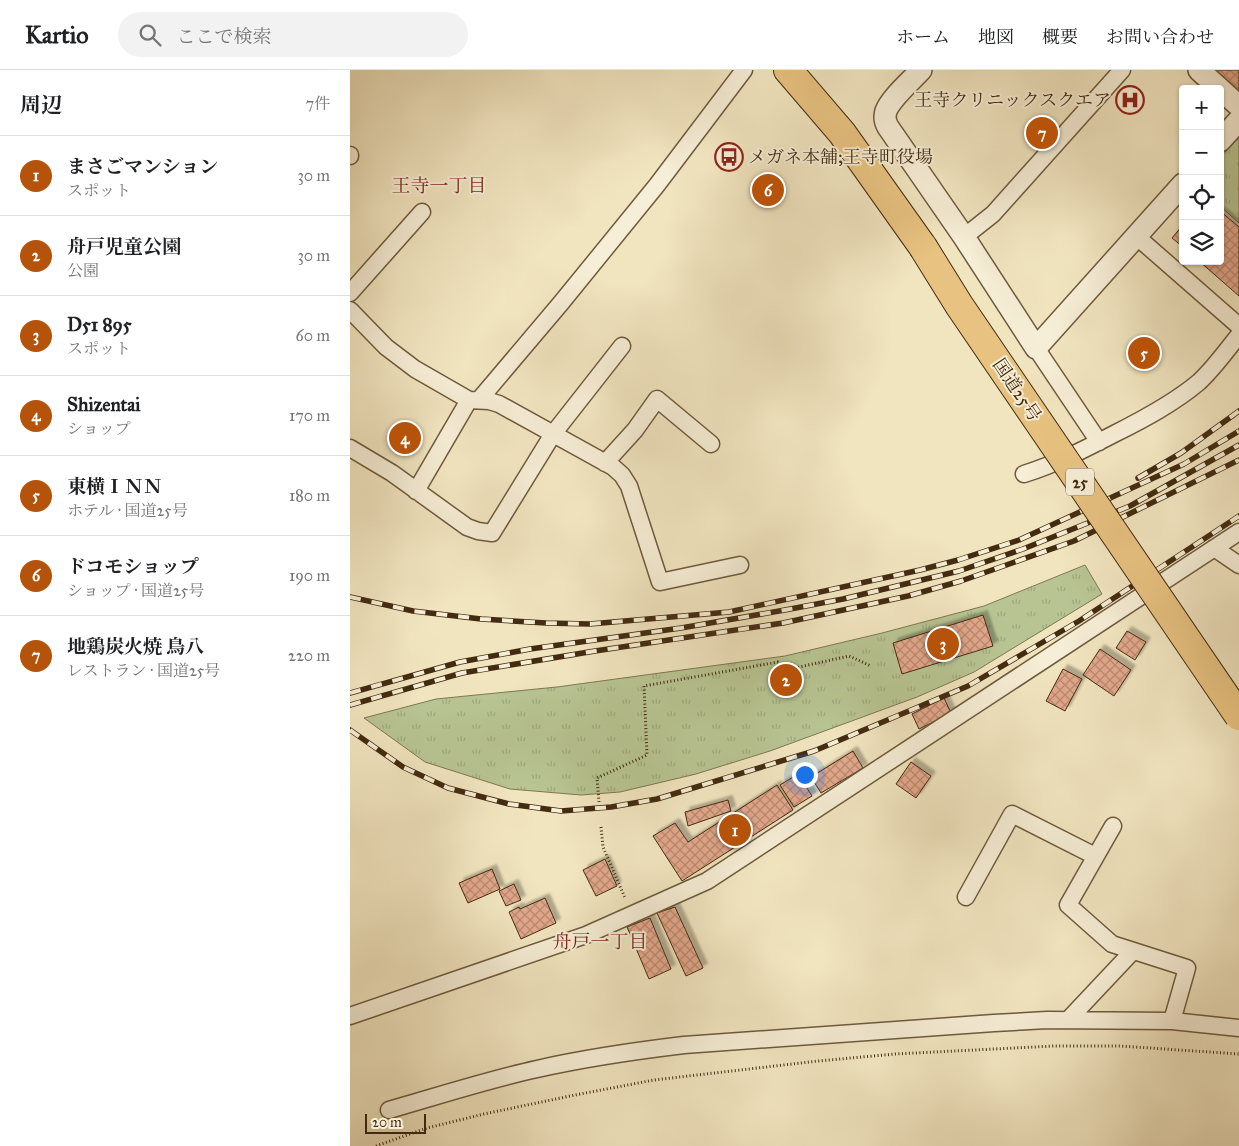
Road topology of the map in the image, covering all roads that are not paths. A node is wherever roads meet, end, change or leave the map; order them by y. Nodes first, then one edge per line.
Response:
1 (744, 70) edge
2 (788, 70) edge
3 (920, 70) edge
4 (1122, 70) edge
5 (1199, 70) edge
6 (1216, 85) edge
7 (1224, 93) edge
8 (1239, 106) edge
9 (1239, 120) edge
10 (1224, 137) edge
11 (1179, 188) edge
12 (422, 212) dead end
13 (1136, 236) junction
14 (964, 237) junction
15 (350, 293) edge
16 (350, 310) edge
17 (1239, 326) edge
18 (1239, 335) edge
19 (622, 346) dead end
20 (1036, 348) junction
21 (474, 400) junction
22 (553, 434) junction
23 (1099, 442) junction
24 (711, 444) dead end
25 (350, 448) edge
26 (604, 463) junction
27 (1024, 474) dead end
28 (416, 491) junction
29 (1239, 532) edge
30 (1214, 548) junction
31 (740, 565) dead end
32 (1239, 565) edge
33 (1239, 716) edge
34 (1113, 826) dead end
35 (1095, 856) junction
36 (966, 897) dead end
37 (1133, 951) junction
38 (350, 1016) edge
39 (1068, 1020) junction
40 (1172, 1021) junction
41 (1239, 1028) edge
42 (389, 1110) dead end

1 - 21 street
2 - 33 highway, 国道25号 / 25, bridge
3 - 14 street
4 - 14 street
5 - 6 street
7 - 8 street
9 - 10 street
11 - 13 street
12 - 15 street
13 - 17 street
13 - 20 street
14 - 20 street
16 - 21 street
18 - 23 street
19 - 22 street
20 - 23 street
21 - 22 street
21 - 28 street
22 - 26 street
22 - 28 street
23 - 27 street
24 - 26 street
25 - 28 street
26 - 31 street
29 - 30 street
30 - 32 street
30 - 38 street
34 - 35 street
35 - 36 street
35 - 37 street
37 - 39 street
37 - 40 street
39 - 40 street
39 - 42 street
40 - 41 street

